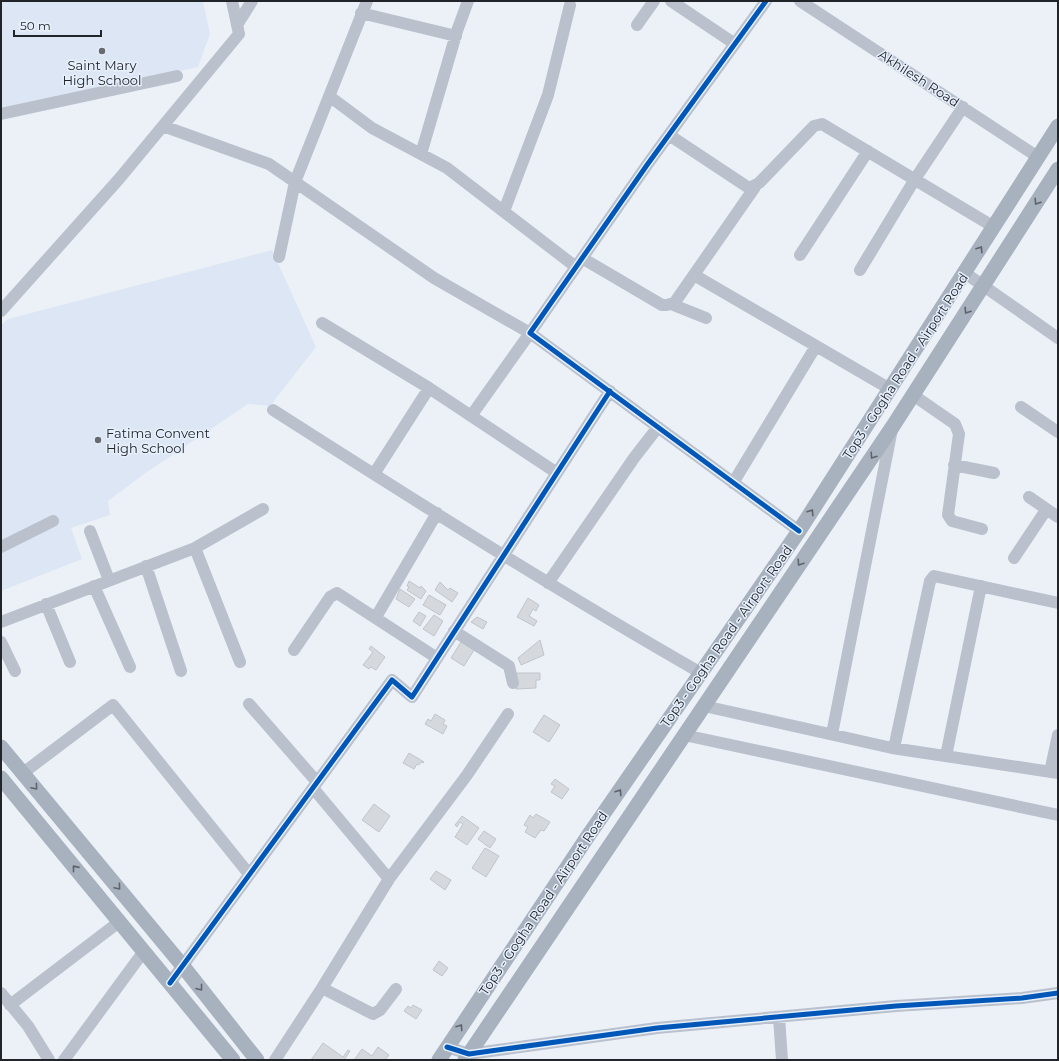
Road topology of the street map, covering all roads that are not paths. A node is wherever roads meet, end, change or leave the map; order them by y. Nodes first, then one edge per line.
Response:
1 (232, 1) edge
2 (252, 1) edge
3 (367, 1) edge
4 (468, 1) edge
5 (654, 1) edge
6 (671, 1) edge
7 (766, 1) edge
8 (800, 1) edge
9 (570, 5) dead end
10 (361, 13) junction
11 (237, 26) junction
12 (637, 26) dead end
13 (456, 36) junction
14 (736, 44) junction
15 (177, 76) dead end
16 (329, 96) junction
17 (962, 106) junction
18 (1, 114) edge
19 (163, 126) junction
20 (1058, 126) edge
21 (669, 135) junction
22 (868, 151) junction
23 (421, 154) junction
24 (1038, 157) junction
25 (1058, 169) edge
26 (915, 179) junction
27 (295, 182) junction
28 (755, 187) junction
29 (504, 212) junction
30 (994, 227) junction
31 (800, 255) dead end
32 (278, 257) dead end
33 (579, 262) junction
34 (860, 270) dead end
35 (965, 273) junction
36 (694, 274) junction
37 (983, 286) junction
38 (671, 304) junction
39 (1, 311) edge
40 (706, 318) dead end
41 (322, 323) dead end
42 (530, 333) junction
43 (1058, 338) edge
44 (816, 346) junction
45 (429, 388) junction
46 (890, 389) junction
47 (610, 391) junction
48 (913, 395) junction
49 (1021, 407) dead end
50 (273, 410) dead end
51 (471, 416) junction
52 (893, 426) junction
53 (658, 427) junction
54 (1058, 432) edge
55 (954, 465) junction
56 (557, 473) junction
57 (374, 474) junction
58 (994, 474) dead end
59 (733, 483) junction
60 (1029, 497) dead end
61 (263, 509) dead end
62 (1046, 510) junction
63 (438, 513) junction
64 (1058, 518) edge
65 (53, 521) dead end
66 (982, 529) dead end
67 (90, 531) dead end
68 (799, 531) junction
69 (1, 547) edge
70 (195, 548) junction
71 (503, 556) junction
72 (1014, 558) dead end
73 (146, 566) junction
74 (109, 580) junction
75 (548, 583) junction
76 (94, 586) junction
77 (981, 586) junction
78 (1058, 603) edge
79 (46, 604) junction
80 (376, 617) junction
81 (1, 622) edge
82 (454, 631) junction
83 (1, 642) edge
84 (294, 650) dead end
85 (438, 658) junction
86 (70, 662) dead end
87 (240, 662) dead end
88 (130, 667) dead end
89 (15, 671) dead end
90 (181, 671) dead end
91 (701, 673) junction
92 (513, 683) dead end
93 (249, 704) dead end
94 (704, 706) junction
95 (508, 714) dead end
96 (832, 734) junction
97 (684, 735) junction
98 (1058, 735) edge
99 (1, 746) edge
100 (894, 748) junction
101 (946, 756) junction
102 (24, 773) junction
103 (1054, 773) edge
104 (1, 778) edge
105 (315, 785) junction
106 (1058, 814) edge
107 (249, 874) junction
108 (389, 879) junction
109 (119, 922) junction
110 (144, 951) junction
111 (182, 965) junction
112 (170, 983) junction
113 (322, 988) junction
114 (396, 989) dead end
115 (1, 993) edge
116 (1058, 993) edge
117 (10, 1004) junction
118 (779, 1017) junction
119 (447, 1047) junction
120 (467, 1057) edge
121 (49, 1060) edge
122 (64, 1060) edge
123 (233, 1060) edge
124 (257, 1060) edge
125 (275, 1060) edge
126 (439, 1060) edge
127 (782, 1060) edge

1 - 11 street
2 - 11 street
3 - 10 street
4 - 13 street
5 - 12 street
6 - 14 street
7 - 14 street
8 - 17 street, Akhilesh Road
9 - 29 street
10 - 13 street
10 - 16 street
11 - 19 street
13 - 23 street
14 - 21 street
15 - 18 street
16 - 23 street
16 - 27 street
17 - 24 street, Akhilesh Road
17 - 26 street
19 - 27 street
19 - 39 street
20 - 24 main road, Top3 - Gogha Road - Airport Road
21 - 28 street
21 - 33 street
22 - 26 street
22 - 28 street
22 - 31 street
23 - 29 street
24 - 30 main road, Top3 - Gogha Road - Airport Road
25 -> 37 main road, Top3 - Gogha Road - Airport Road
26 - 30 street
26 - 34 street
27 - 32 street
27 - 42 street
28 - 36 street
29 - 33 street
35 -> 30 main road, Top3 - Gogha Road - Airport Road
33 - 38 street
33 - 42 street
35 - 37 street
35 - 46 main road, Top3 - Gogha Road - Airport Road
36 - 38 street
36 - 44 street
37 - 43 street
37 -> 48 main road, Top3 - Gogha Road - Airport Road
38 - 40 street
41 - 45 street
42 - 47 street
42 - 51 street
44 - 46 street
44 - 59 street
45 - 51 street
45 - 57 street
68 -> 46 main road, Top3 - Gogha Road - Airport Road
47 - 53 street
47 - 56 street
48 - 52 main road, Top3 - Gogha Road - Airport Road
48 - 55 street
49 - 54 street
50 - 57 street
51 - 56 street
52 -> 94 main road, Top3 - Gogha Road - Airport Road
52 - 96 street
53 - 59 street
53 - 75 street
55 - 58 street
55 - 66 street
56 - 71 street
57 - 63 street
59 - 68 street
60 - 62 street
61 - 70 street
62 - 64 street
62 - 72 street
63 - 71 street
63 - 80 street
65 - 69 street
67 - 74 street
68 - 91 main road, Top3 - Gogha Road - Airport Road
70 - 73 street
70 - 87 street
71 - 75 street
71 - 82 street
73 - 74 street
73 - 90 street
74 - 76 street
75 - 91 street
76 - 79 street
76 - 88 street
77 - 78 street
77 - 100 street
77 - 101 street
79 - 81 street
79 - 86 street
80 - 84 street
80 - 85 street
82 - 85 street
82 - 92 street
83 - 89 street
85 - 105 street
119 -> 91 main road, Top3 - Gogha Road - Airport Road
93 - 105 street
94 - 96 street
94 - 97 main road, Top3 - Gogha Road - Airport Road
95 - 108 street
96 - 100 street
97 - 106 street
97 - 120 main road, Top3 - Gogha Road - Airport Road
98 - 103 street
99 - 102 main road
100 - 101 street
101 - 103 street
102 - 107 street
102 -> 111 main road
109 -> 104 main road
105 - 107 street
105 - 108 street
107 - 111 street
108 - 113 street
109 - 110 main road
109 - 117 street
110 - 112 main road
110 - 122 street
111 - 112 street
111 -> 124 main road
112 - 123 main road
113 - 114 street
113 - 125 street
115 - 117 street
116 - 118 street
117 - 121 street
118 - 120 street
118 - 127 street
119 - 120 street
119 - 126 main road, Top3 - Gogha Road - Airport Road

